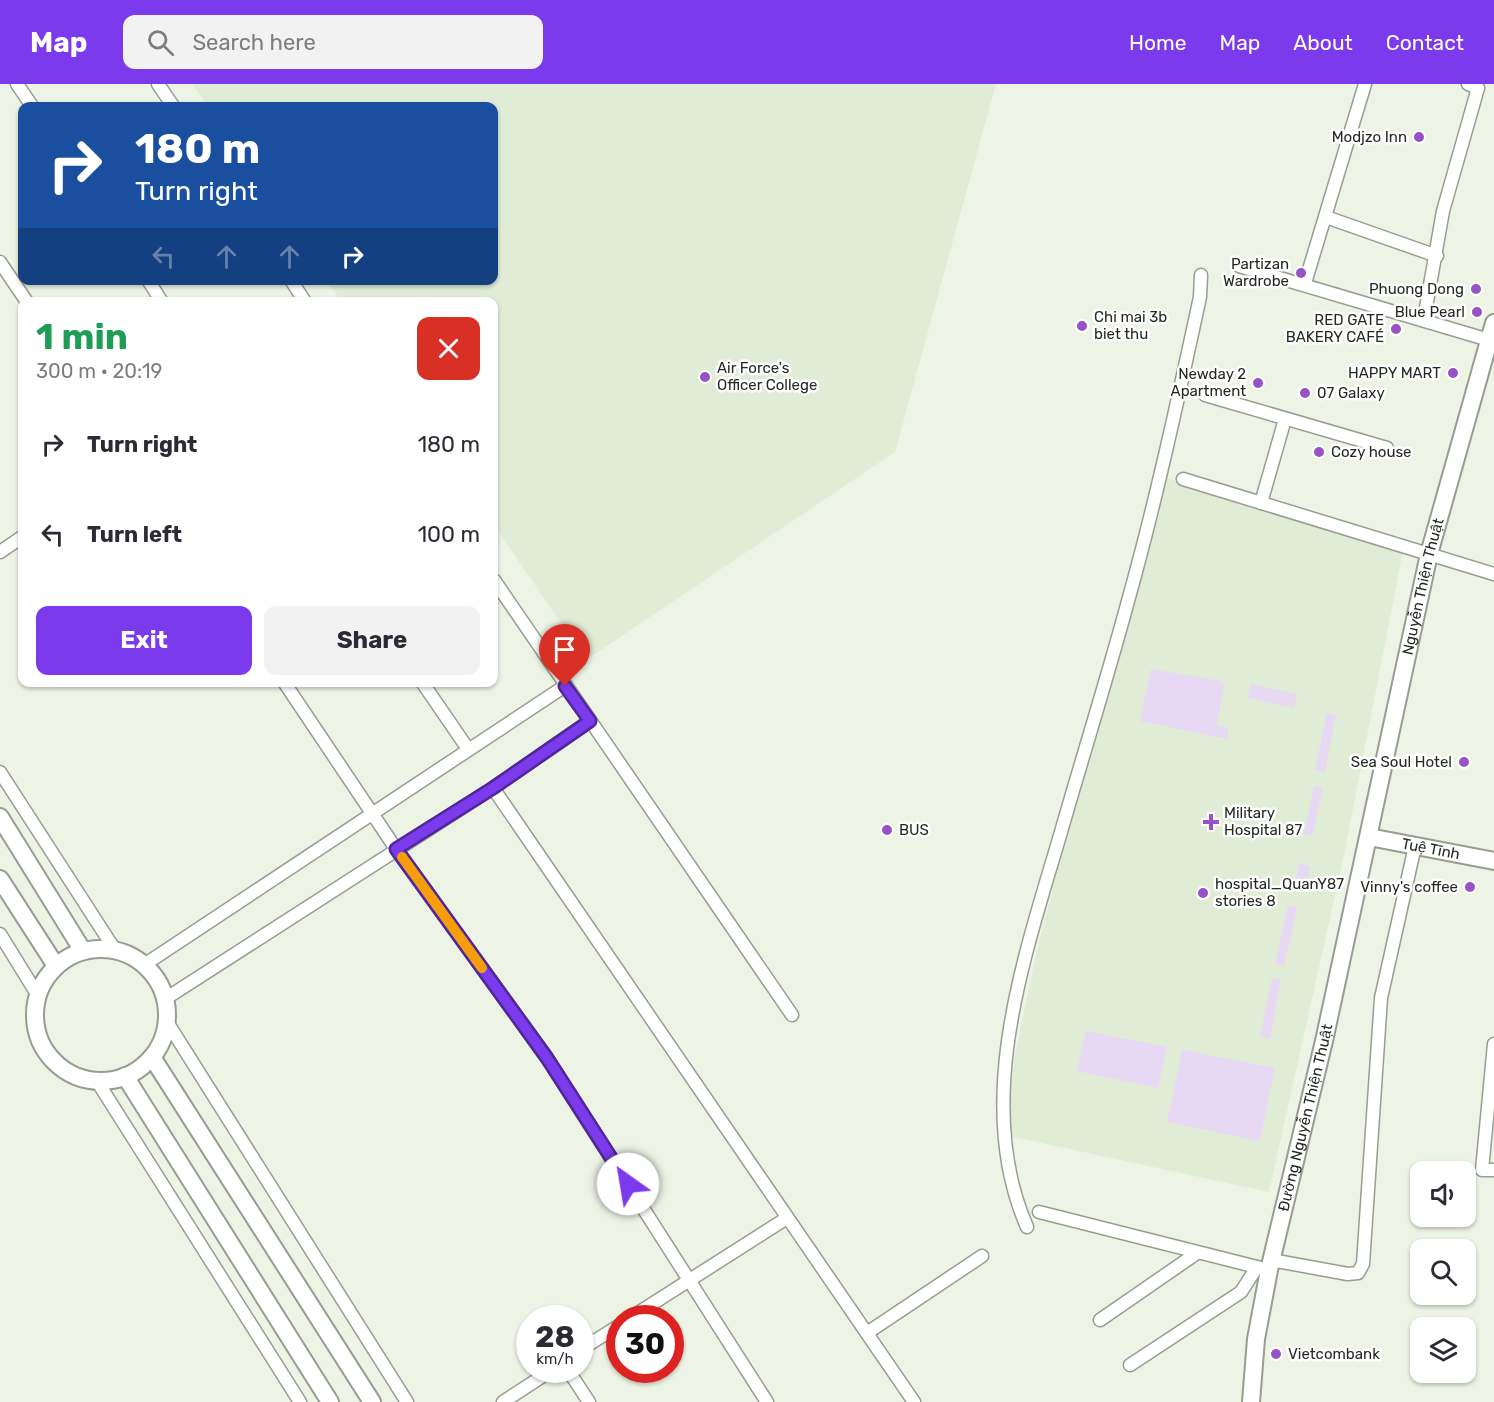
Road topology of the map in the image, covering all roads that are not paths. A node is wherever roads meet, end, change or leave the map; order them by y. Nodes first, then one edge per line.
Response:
1 (17, 84) edge
2 (158, 84) edge
3 (1365, 84) edge
4 (1468, 84) edge
5 (29, 102) edge
6 (170, 102) edge
7 (1326, 217) junction
8 (1437, 256) junction
9 (0, 262) edge
10 (1239, 266) dead end
11 (1201, 275) dead end
12 (1305, 283) junction
13 (24, 297) edge
14 (1424, 319) junction
15 (1492, 335) edge
16 (1205, 395) dead end
17 (1285, 419) junction
18 (1387, 448) dead end
19 (1183, 479) dead end
20 (1261, 502) junction
21 (18, 540) edge
22 (0, 552) edge
23 (1429, 554) junction
24 (1494, 574) edge
25 (498, 586) edge
26 (565, 686) junction
27 (287, 687) edge
28 (425, 687) edge
29 (590, 721) junction
30 (468, 749) junction
31 (0, 771) edge
32 (493, 788) junction
33 (371, 812) junction
34 (0, 817) edge
35 (1369, 837) junction
36 (1415, 846) junction
37 (396, 849) junction
38 (1494, 861) edge
39 (0, 879) edge
40 (0, 934) edge
41 (115, 950) junction
42 (83, 951) junction
43 (144, 965) junction
44 (56, 966) junction
45 (37, 994) junction
46 (165, 999) junction
47 (792, 1015) dead end
48 (167, 1022) junction
49 (1494, 1052) edge
50 (152, 1057) junction
51 (125, 1076) junction
52 (97, 1081) junction
53 (1488, 1170) edge
54 (1039, 1212) dead end
55 (787, 1218) junction
56 (1027, 1227) dead end
57 (1197, 1253) junction
58 (982, 1256) dead end
59 (1265, 1266) junction
60 (688, 1281) junction
61 (650, 1305) edge
62 (1100, 1320) dead end
63 (867, 1333) junction
64 (1130, 1365) dead end
65 (532, 1383) edge
66 (577, 1383) edge
67 (300, 1402) edge
68 (330, 1402) edge
69 (372, 1402) edge
70 (407, 1402) edge
71 (503, 1402) edge
72 (589, 1402) edge
73 (766, 1402) edge
74 (914, 1402) edge
75 (1251, 1402) edge

1 - 5 street
2 - 6 street
3 - 7 street
4 - 8 street
7 - 8 street
7 - 12 street
8 - 14 street
9 - 13 street
10 - 12 street
11 - 56 street
12 - 14 street
14 - 15 street
15 - 23 street, Nguyễn Thiện Thuật
16 - 17 street
17 - 18 street
17 - 20 street
19 - 20 street
20 - 23 street
21 - 22 street
23 - 24 street
23 - 35 street, Nguyễn Thiện Thuật
25 - 26 street
26 - 29 street
26 - 30 street
27 - 33 street
28 - 30 street
29 - 32 street
29 - 47 street
30 - 33 street
31 - 41 street
32 - 37 street
32 - 55 street
33 - 37 street
33 - 43 street
34 - 42 street
35 - 36 street, Tuệ Tĩnh
35 - 59 street, Đường Nguyễn Thiện Thuật
36 - 38 street, Tuệ Tĩnh
36 - 59 street
37 - 46 street
37 - 60 street
39 - 44 street
40 - 45 street
41 - 42 street
41 - 43 street
42 - 44 street
43 - 46 street
44 - 45 street
45 - 52 street
46 - 48 street
48 - 50 street
48 - 70 street
49 - 53 street
50 - 51 street
50 - 69 street
51 - 52 street
51 - 68 street
52 - 67 street
54 - 57 street
55 - 60 street
55 - 63 street
57 - 59 street
57 - 62 street
58 - 63 street
59 - 64 street
59 - 75 street, Đường Nguyễn Thiện Thuật
60 - 61 street
60 - 73 street
63 - 74 street
65 - 71 street
66 - 72 street

